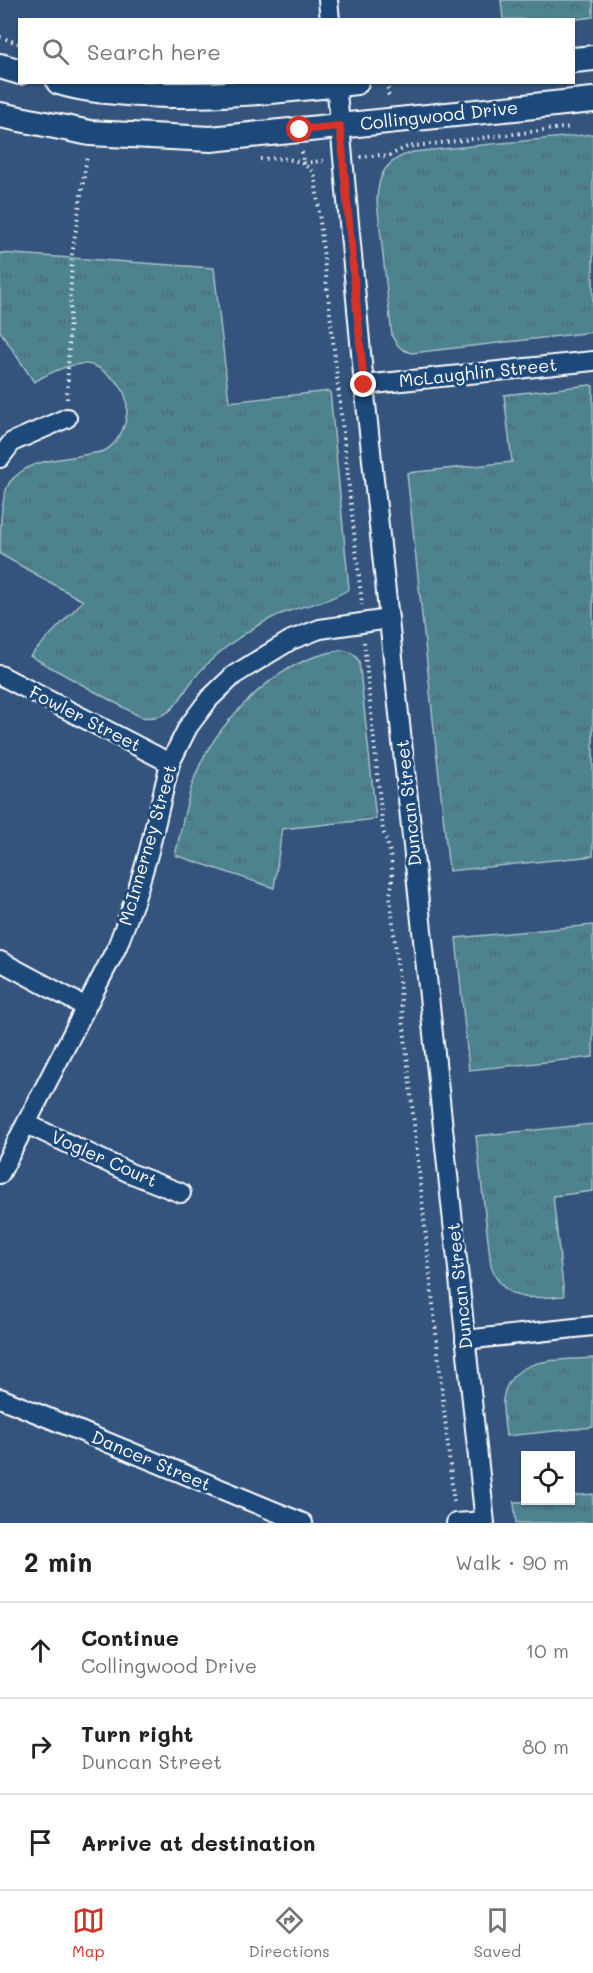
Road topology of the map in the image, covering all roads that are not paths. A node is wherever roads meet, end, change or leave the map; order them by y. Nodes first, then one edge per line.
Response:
1 (328, 0) edge
2 (330, 18) edge
3 (593, 58) edge
4 (575, 60) edge
5 (0, 66) edge
6 (18, 71) edge
7 (68, 84) edge
8 (333, 84) edge
9 (343, 84) edge
10 (593, 100) edge
11 (0, 115) edge
12 (340, 126) junction
13 (593, 361) edge
14 (364, 385) junction
15 (66, 418) road end
16 (0, 458) edge
17 (389, 619) junction
18 (0, 675) edge
19 (170, 763) junction
20 (0, 961) edge
21 (86, 1007) junction
22 (27, 1124) junction
23 (0, 1174) edge
24 (181, 1192) dead end
25 (593, 1326) edge
26 (465, 1340) junction
27 (0, 1398) edge
28 (485, 1522) edge
29 (303, 1523) edge
30 (456, 1523) edge

1 - 2 street
3 - 4 main road
5 - 6 main road
7 - 8 main road
9 - 12 street, Duncan Street
10 - 12 main road, Collingwood Drive
11 - 12 main road, Collingwood Drive
12 - 14 street, Duncan Street
13 - 14 street, McLaughlin Street
14 - 17 street, Duncan Street
15 - 16 street
17 - 19 street, McInnerney Street
17 - 26 street, Duncan Street
18 - 19 street, Fowler Street
19 - 21 street, McInnerney Street
20 - 21 street
21 - 22 street, McInnerney Street
22 - 23 street, McInnerney Street
22 - 24 street, Vogler Court
25 - 26 street
26 - 28 street, Duncan Street
27 - 29 street, Dancer Street
28 - 30 street

